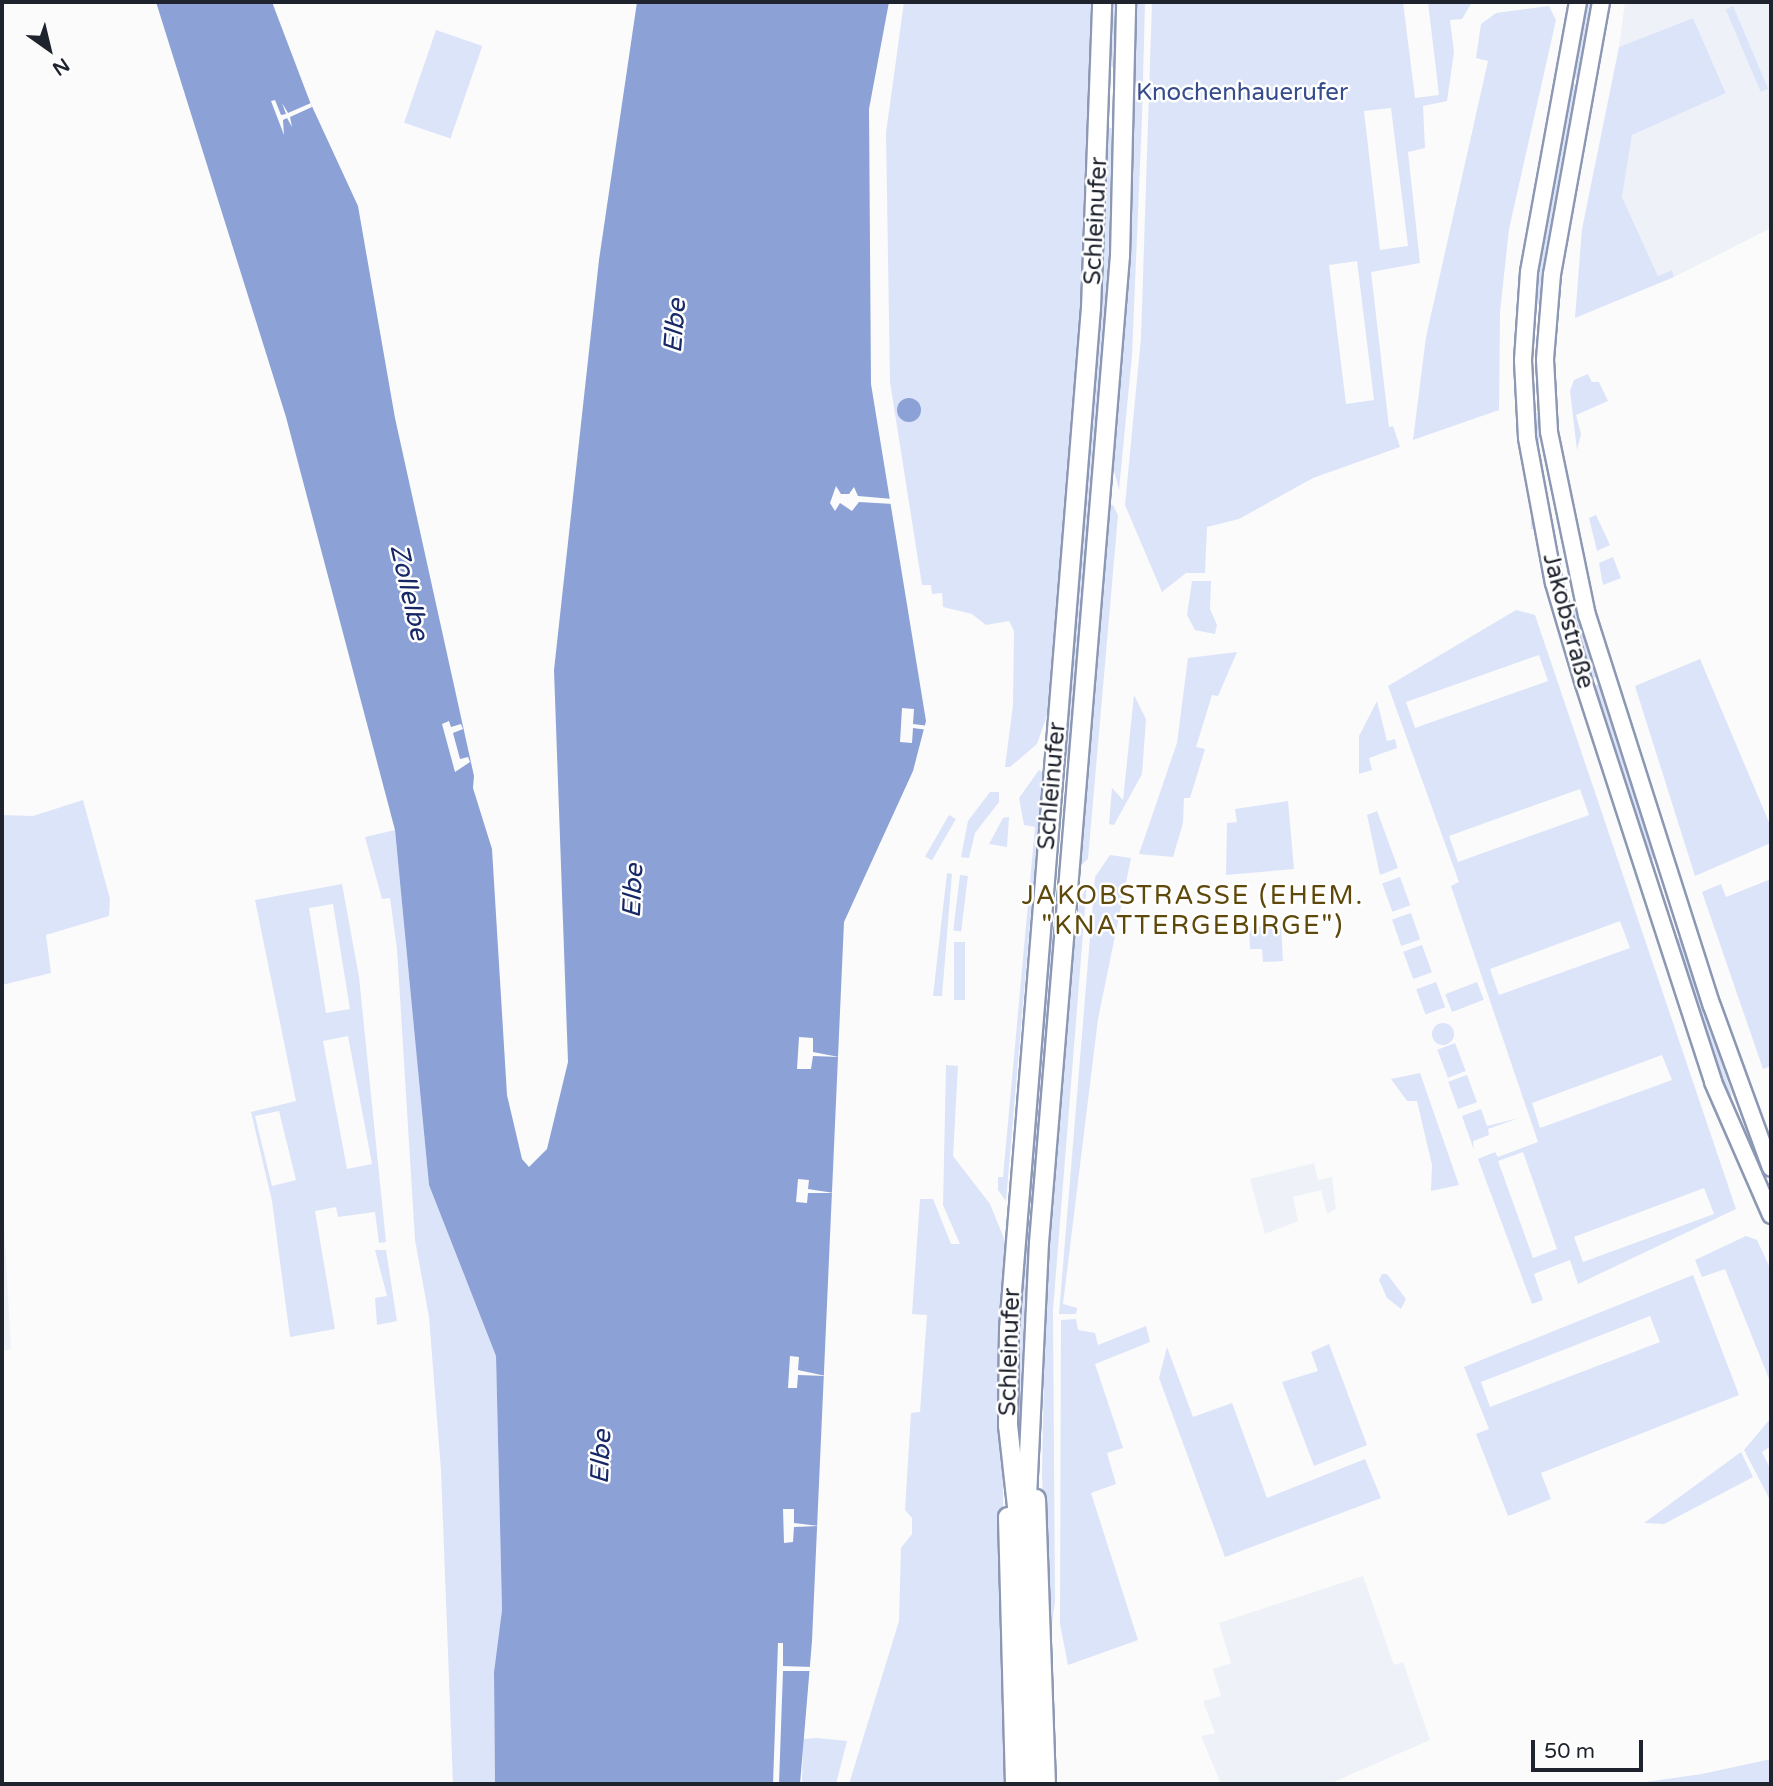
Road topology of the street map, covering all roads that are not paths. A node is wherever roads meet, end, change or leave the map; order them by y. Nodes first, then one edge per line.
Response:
1 (1102, 2) edge
2 (1126, 2) edge
3 (1578, 2) edge
4 (1601, 2) edge
5 (1771, 1168) edge
6 (1771, 1215) edge
7 (1032, 1412) junction
8 (1008, 1426) junction
9 (1024, 1570) junction
10 (1015, 1784) edge
11 (1031, 1784) edge
12 (1046, 1784) edge

1 - 8 main road, Schleinufer
2 - 7 main road, Schleinufer
3 - 6 street, Jakobstraße
4 - 5 street, Jakobstraße
7 - 9 main road, Schleinufer
7 - 12 main road
8 - 9 main road, Schleinufer
8 - 10 main road
9 - 11 main road, Schleinufer

